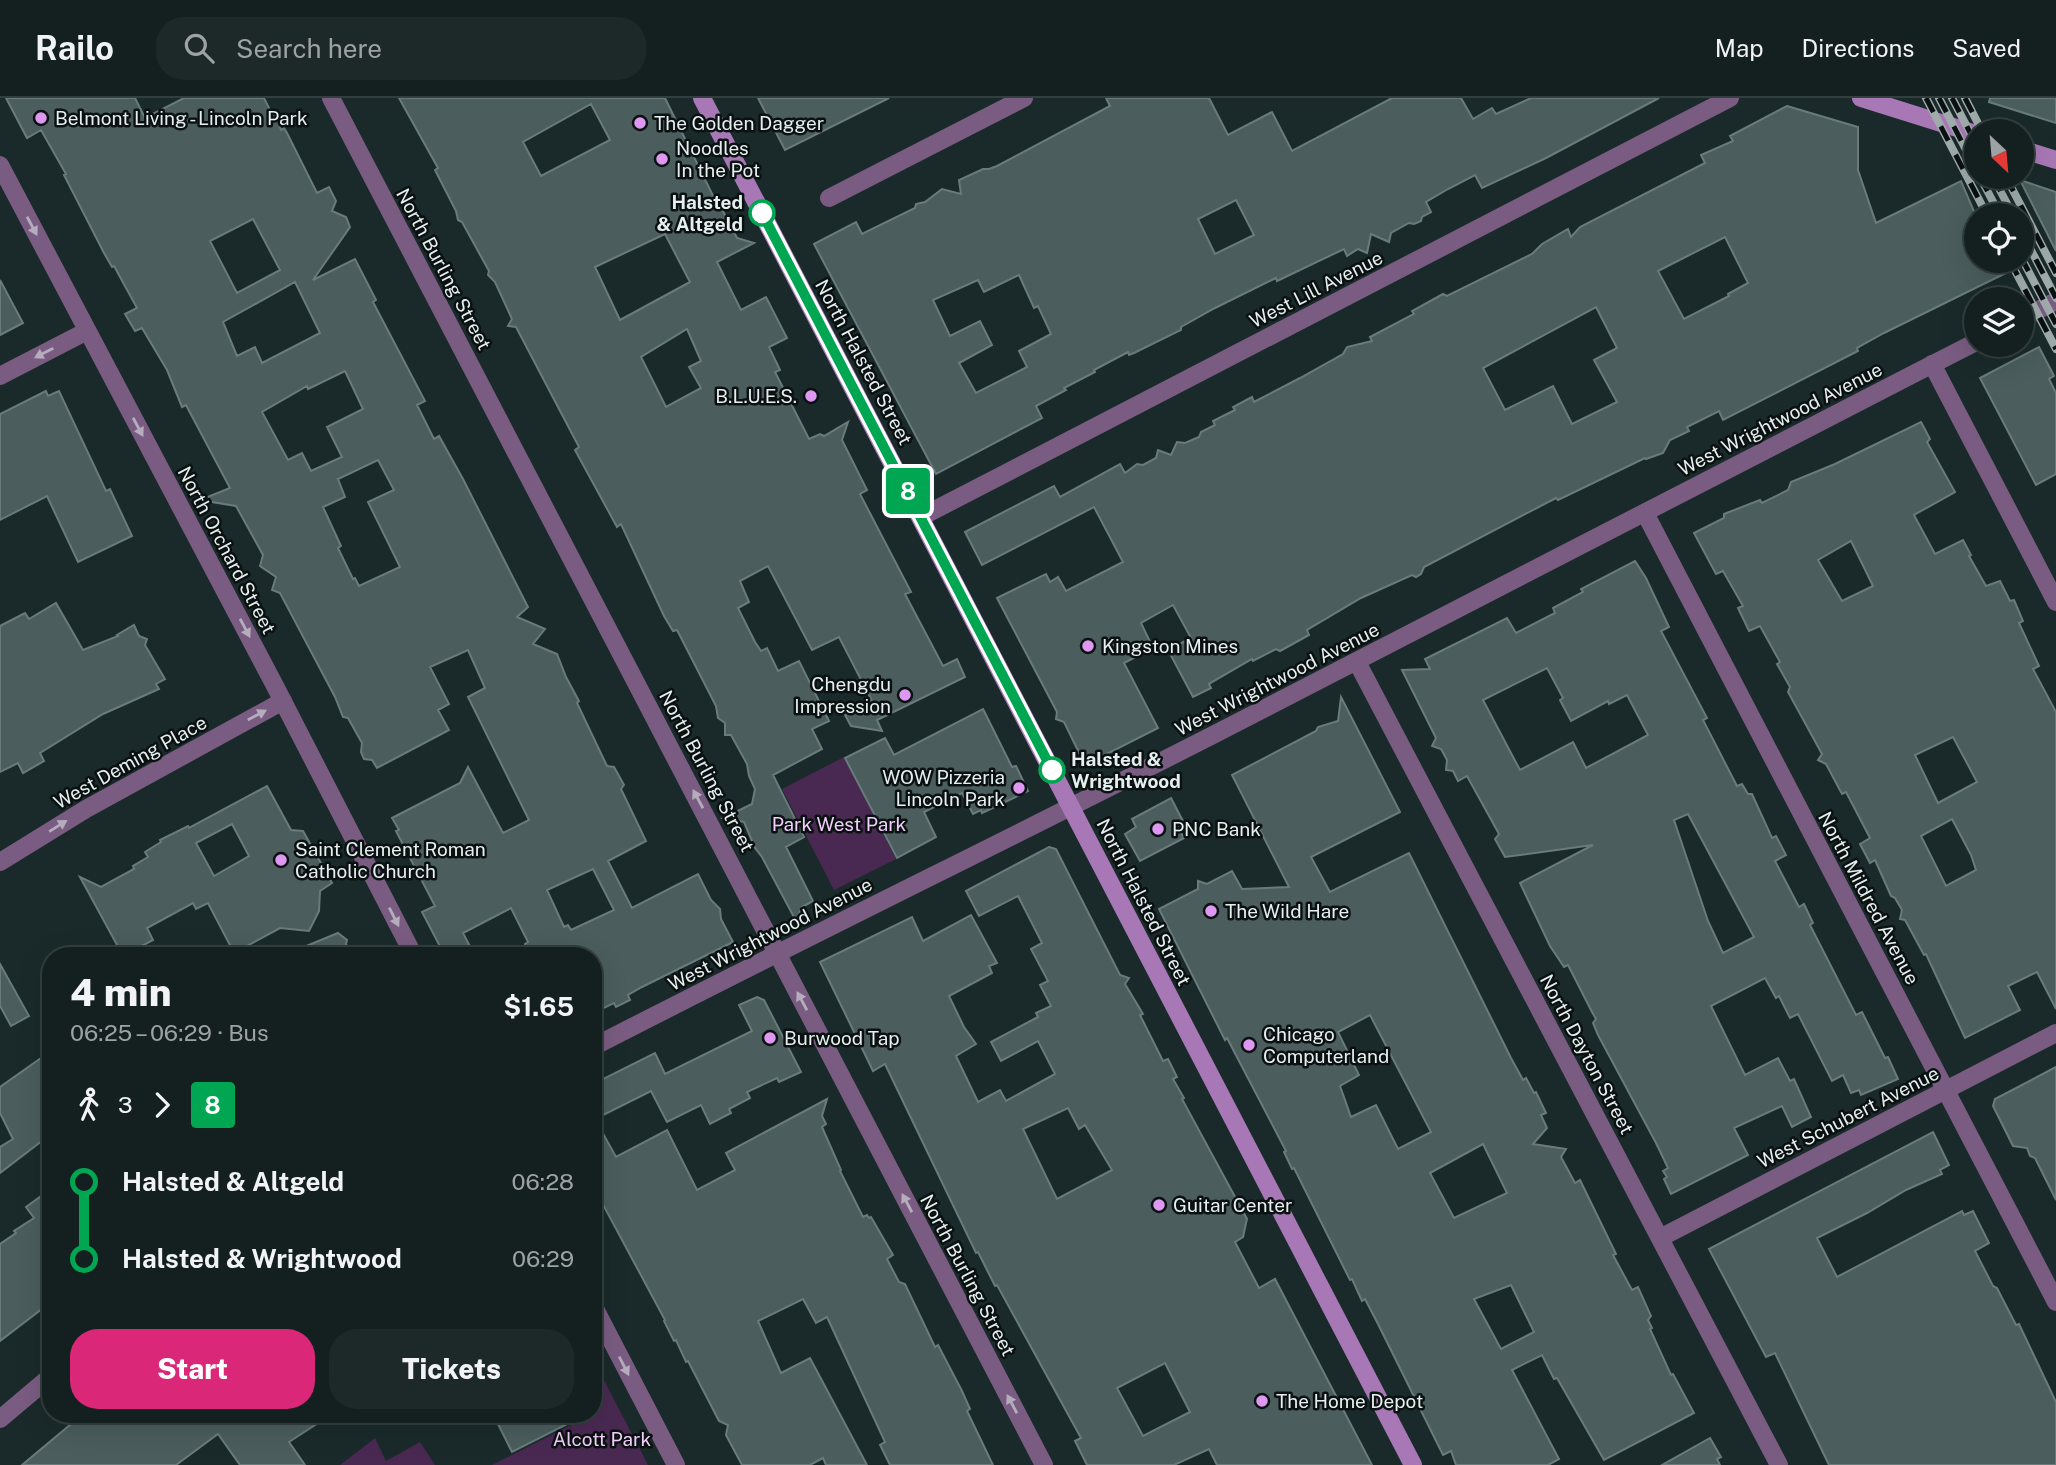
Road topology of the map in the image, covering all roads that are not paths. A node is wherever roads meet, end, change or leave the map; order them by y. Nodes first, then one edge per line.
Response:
1 (331, 98) edge
2 (702, 98) edge
3 (1024, 98) edge
4 (1730, 98) edge
5 (1861, 98) edge
6 (1964, 130) edge
7 (2034, 153) edge
8 (2056, 160) edge
9 (0, 165) edge
10 (829, 198) dead end
11 (2056, 301) edge
12 (2034, 312) edge
13 (87, 331) junction
14 (1964, 348) edge
15 (1932, 364) junction
16 (0, 376) edge
17 (1645, 513) junction
18 (921, 517) junction
19 (2056, 602) edge
20 (1357, 662) junction
21 (283, 701) junction
22 (1071, 807) junction
23 (0, 862) edge
24 (409, 947) edge
25 (778, 953) junction
26 (2056, 1033) edge
27 (602, 1042) edge
28 (1946, 1090) junction
29 (1660, 1238) junction
30 (2056, 1302) edge
31 (602, 1322) edge
32 (42, 1384) edge
33 (0, 1419) edge
34 (676, 1465) edge
35 (1044, 1465) edge
36 (1413, 1465) edge
37 (1779, 1465) edge

25 -> 1 street, North Burling Street
2 - 18 main road, North Halsted Street
3 - 10 street
4 - 18 street, West Lill Avenue
5 - 6 main road
7 - 8 main road
9 -> 13 street, North Orchard Street
11 - 12 street
13 -> 16 street
13 -> 21 street, North Orchard Street
14 - 15 street, West Wrightwood Avenue
15 - 17 street, West Wrightwood Avenue
15 - 19 street
17 - 20 street, West Wrightwood Avenue
17 - 28 street, North Mildred Avenue
18 - 22 main road, North Halsted Street
20 - 22 street, West Wrightwood Avenue
20 - 29 street, North Dayton Street
23 -> 21 street, West Deming Place
21 -> 24 street, North Orchard Street
22 - 25 street, West Wrightwood Avenue
22 - 36 main road, North Halsted Street
25 - 27 street, West Wrightwood Avenue
35 -> 25 street, North Burling Street
26 - 28 street, West Schubert Avenue
28 - 29 street, West Schubert Avenue
28 - 30 street, North Mildred Avenue
29 - 37 street, North Dayton Street
31 -> 34 street
32 - 33 street

